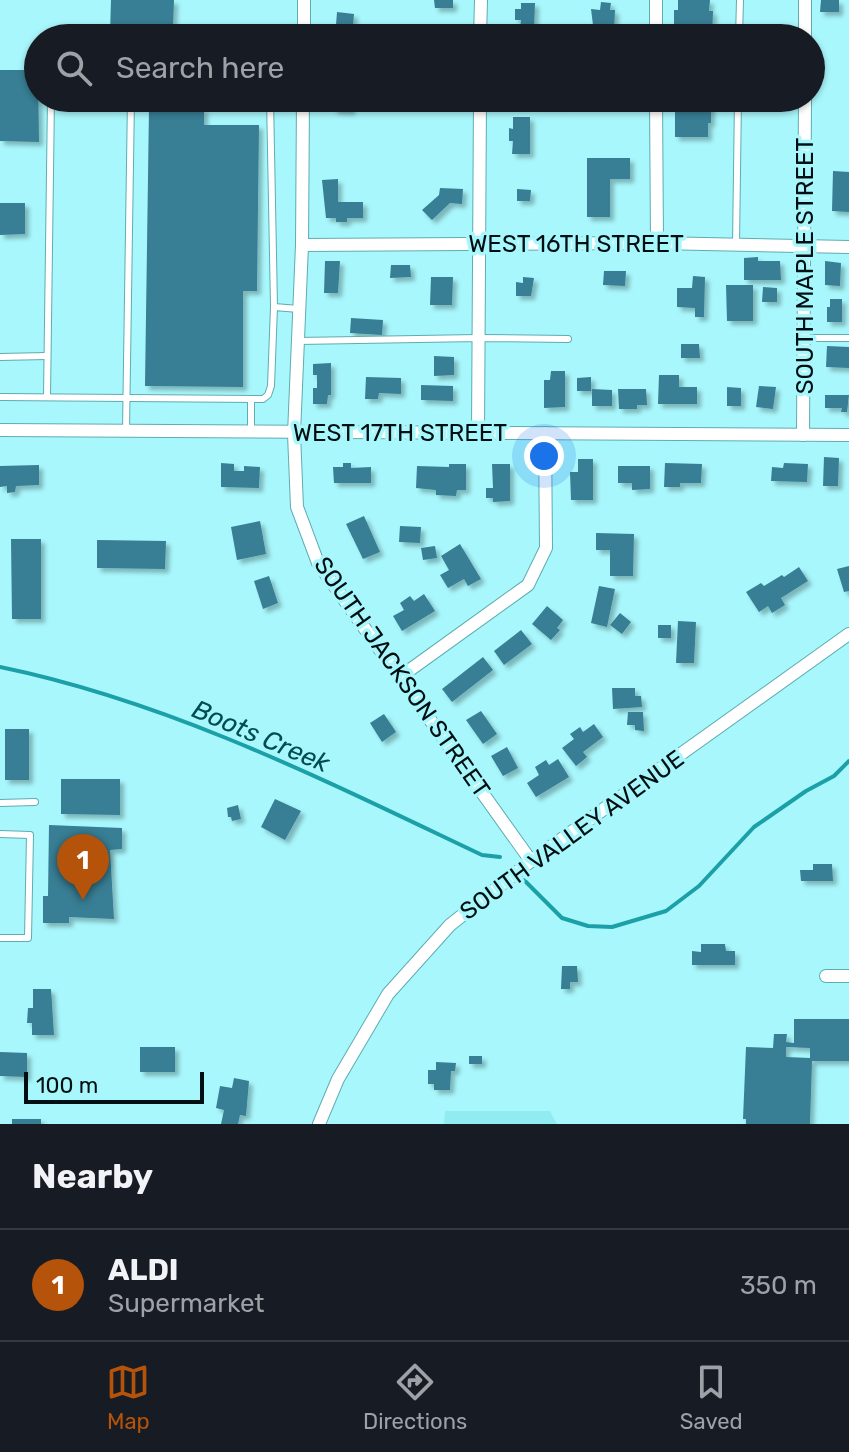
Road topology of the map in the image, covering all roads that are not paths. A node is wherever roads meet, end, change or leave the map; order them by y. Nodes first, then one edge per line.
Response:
1 (304, 0) edge
2 (481, 0) edge
3 (656, 0) edge
4 (740, 0) edge
5 (805, 0) edge
6 (304, 24) edge
7 (480, 24) edge
8 (656, 24) edge
9 (739, 24) edge
10 (805, 24) edge
11 (51, 112) edge
12 (131, 112) edge
13 (270, 112) edge
14 (303, 112) edge
15 (480, 112) edge
16 (656, 112) edge
17 (738, 112) edge
18 (805, 112) edge
19 (657, 243) junction
20 (479, 244) junction
21 (302, 245) junction
22 (736, 245) junction
23 (805, 247) junction
24 (849, 247) edge
25 (274, 307) junction
26 (299, 309) junction
27 (478, 338) junction
28 (805, 338) junction
29 (849, 338) edge
30 (568, 339) dead end
31 (298, 341) junction
32 (47, 356) junction
33 (0, 357) edge
34 (0, 397) edge
35 (47, 397) junction
36 (127, 398) junction
37 (251, 399) junction
38 (0, 430) edge
39 (126, 432) junction
40 (251, 433) junction
41 (478, 433) junction
42 (545, 433) junction
43 (294, 434) junction
44 (803, 435) junction
45 (849, 435) edge
46 (849, 634) edge
47 (400, 677) junction
48 (35, 802) dead end
49 (0, 803) edge
50 (0, 834) edge
51 (531, 861) junction
52 (0, 938) edge
53 (826, 976) dead end
54 (849, 976) edge
55 (319, 1124) edge

1 - 6 street
2 - 7 street
3 - 8 street
4 - 9 lane
5 - 10 street
11 - 32 lane
12 - 36 lane
13 - 25 lane
14 - 21 street, SOUTH JACKSON STREET
15 - 20 street
16 - 19 street
17 - 22 lane
18 - 23 street, SOUTH MAPLE STREET
19 - 20 street, WEST 16TH STREET
19 - 22 street, WEST 16TH STREET
20 - 21 street, WEST 16TH STREET
20 - 27 street
21 - 26 street, SOUTH JACKSON STREET
22 - 23 street, WEST 16TH STREET
23 - 24 street, WEST 16TH STREET
23 - 28 street, SOUTH MAPLE STREET
25 - 26 lane
25 - 37 lane
26 - 31 street, SOUTH JACKSON STREET
27 - 30 lane
27 - 31 lane
27 - 41 street
28 - 29 lane
28 - 44 street, SOUTH MAPLE STREET
31 - 43 street, SOUTH JACKSON STREET
32 - 33 lane
32 - 35 lane
34 - 35 lane
35 - 36 lane
36 - 37 lane
36 - 39 lane
37 - 40 lane
38 - 39 street, WEST 17TH STREET
39 - 40 street, WEST 17TH STREET
40 - 43 street, WEST 17TH STREET
41 - 42 street, WEST 17TH STREET
41 - 43 street, WEST 17TH STREET
42 - 44 street, WEST 17TH STREET
42 - 47 street
43 - 47 street, SOUTH JACKSON STREET
44 - 45 street, WEST 17TH STREET
46 - 51 street, SOUTH VALLEY AVENUE
47 - 51 street, SOUTH JACKSON STREET
48 - 49 lane
50 - 52 lane
51 - 55 street, SOUTH VALLEY AVENUE
53 - 54 street

